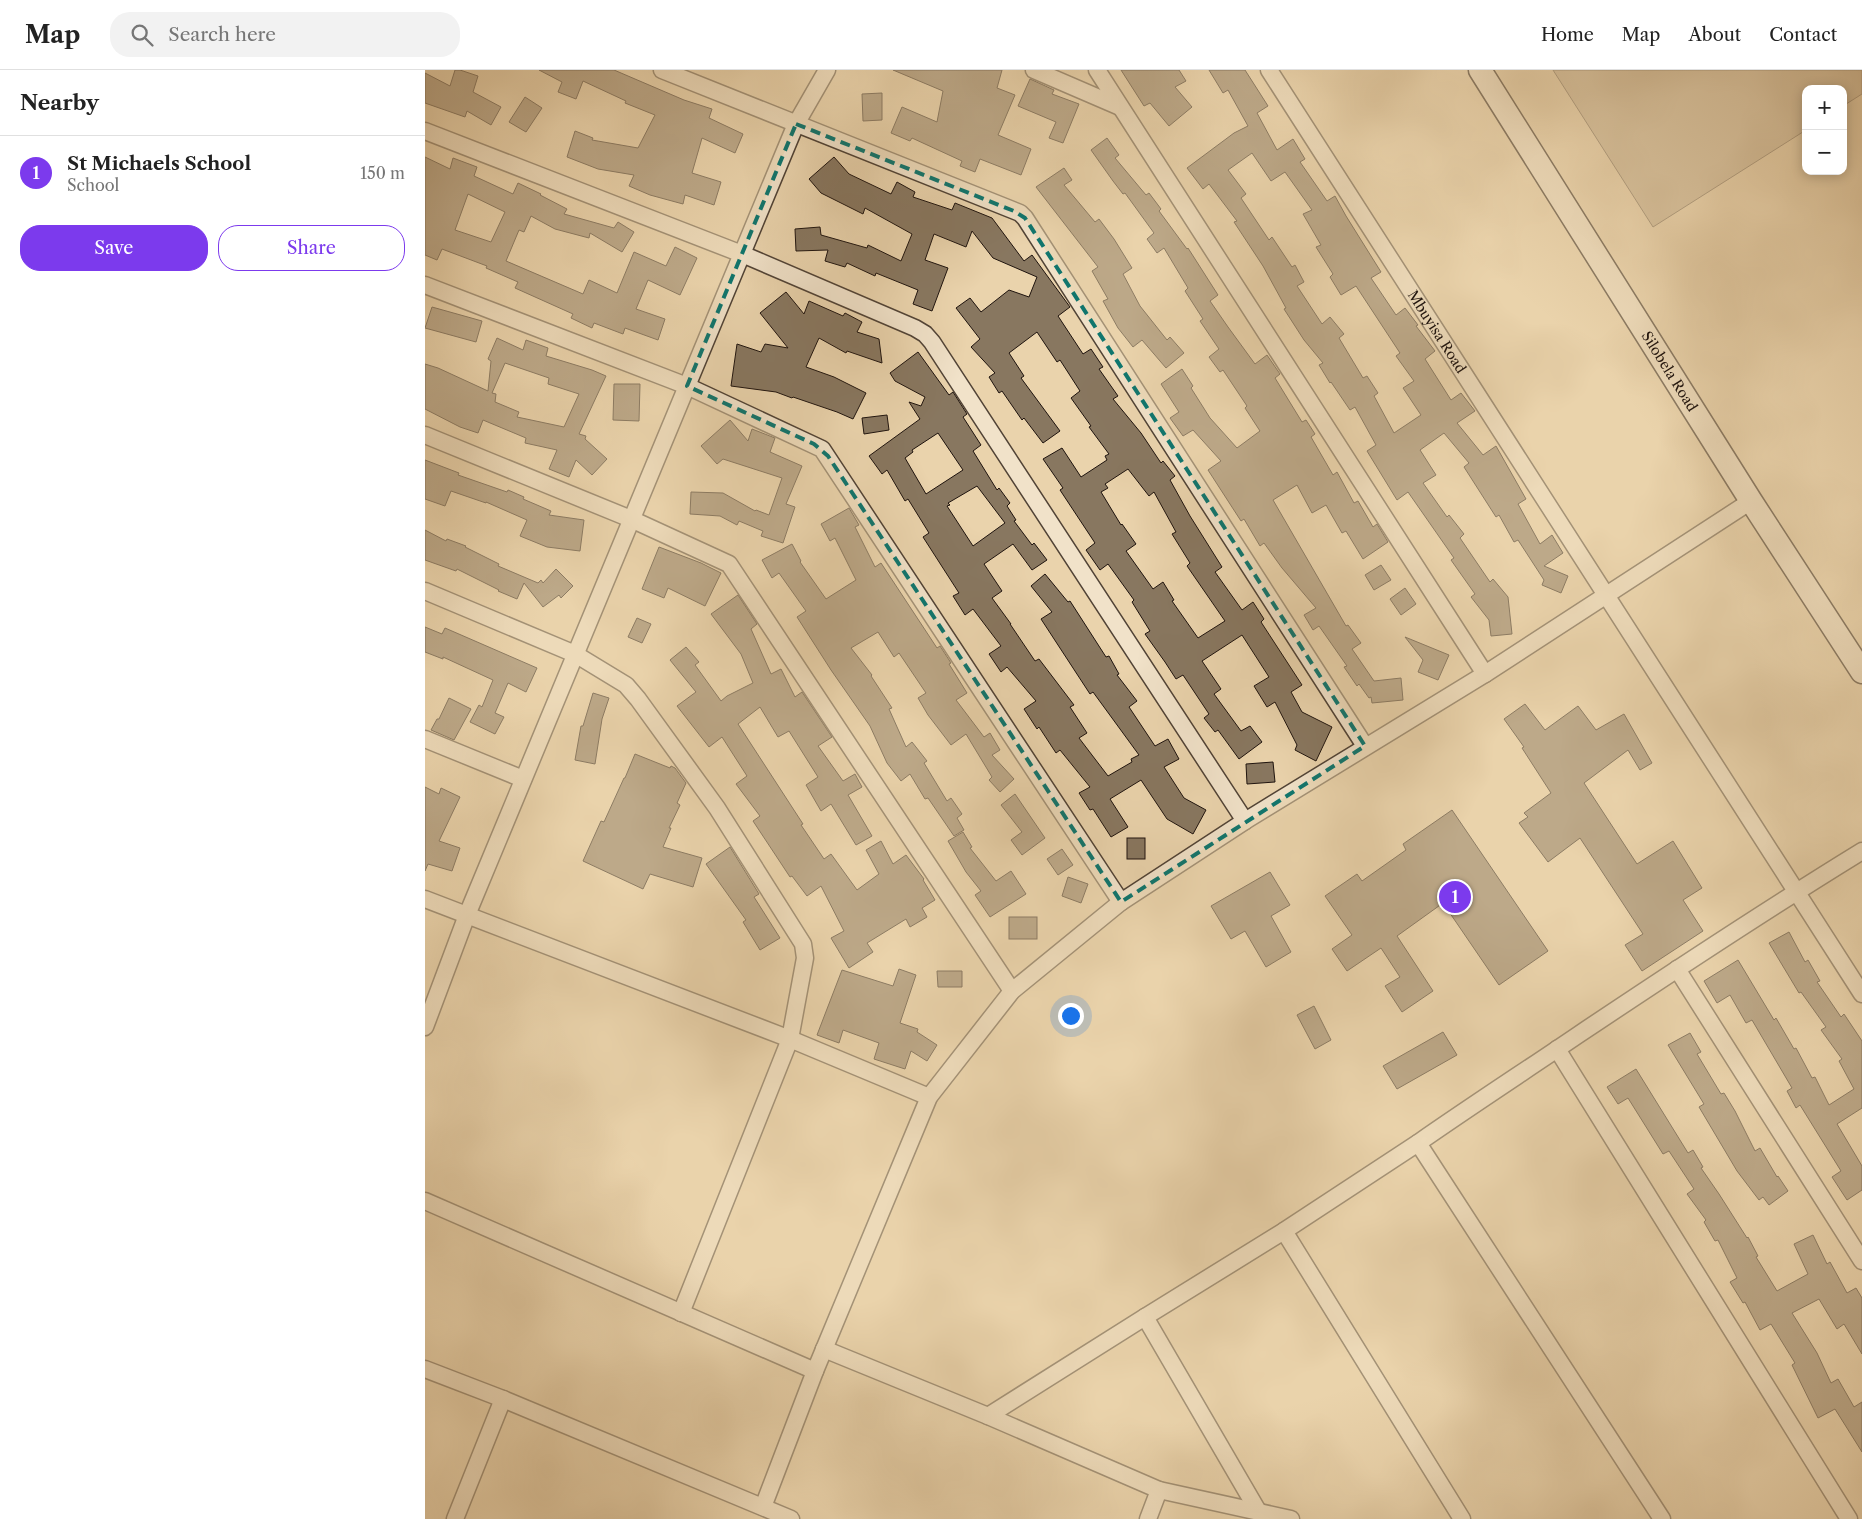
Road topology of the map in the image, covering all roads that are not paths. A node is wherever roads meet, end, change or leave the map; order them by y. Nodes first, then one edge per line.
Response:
1 (662, 70) edge
2 (827, 70) edge
3 (1034, 70) edge
4 (1097, 70) edge
5 (1269, 70) edge
6 (1480, 70) edge
7 (1120, 107) junction
8 (796, 124) junction
9 (425, 131) edge
10 (742, 254) junction
11 (425, 285) edge
12 (687, 386) junction
13 (425, 435) edge
14 (1751, 501) junction
15 (631, 519) junction
16 (425, 591) edge
17 (1606, 594) junction
18 (575, 654) junction
19 (1862, 672) edge
20 (1485, 674) junction
21 (425, 739) edge
22 (1365, 746) junction
23 (523, 779) junction
24 (1245, 821) junction
25 (1862, 851) edge
26 (1796, 891) junction
27 (425, 899) edge
28 (1121, 902) junction
29 (467, 915) junction
30 (1677, 969) junction
31 (1012, 991) junction
32 (1862, 994) edge
33 (425, 1027) edge
34 (789, 1039) junction
35 (1557, 1049) junction
36 (929, 1097) junction
37 (1418, 1143) junction
38 (425, 1201) edge
39 (1284, 1231) junction
40 (1862, 1261) edge
41 (681, 1312) junction
42 (1145, 1317) junction
43 (824, 1350) junction
44 (425, 1369) edge
45 (815, 1371) junction
46 (503, 1399) junction
47 (988, 1416) junction
48 (1159, 1490) junction
49 (763, 1507) junction
50 (1258, 1511) junction
51 (455, 1519) edge
52 (791, 1519) edge
53 (1148, 1519) edge
54 (1291, 1519) edge
55 (1462, 1519) edge
56 (1663, 1519) edge
57 (1849, 1519) edge

1 - 8 street
2 - 8 street
3 - 7 street
4 - 7 street
5 - 17 street, Mbuyisa Road
6 - 14 street, Silobela Road
7 - 20 street
8 - 10 street
8 - 22 street
9 - 10 street
10 - 12 street
10 - 24 street
11 - 12 street
12 - 15 street
12 - 28 street
13 - 15 street
14 - 17 street
14 - 19 street, Silobela Road
15 - 18 street
15 - 31 street
16 - 18 street
17 - 20 street
17 - 26 street, Mbuyisa Road
18 - 23 street
18 - 34 street
20 - 22 street
21 - 23 street
22 - 24 street
23 - 29 street
24 - 28 street
25 - 26 street
26 - 30 street
26 - 32 street, Mbuyisa Road
27 - 29 street
28 - 31 street
29 - 33 street
29 - 34 street
30 - 35 street
30 - 40 street
31 - 36 street
34 - 36 street
34 - 41 street
35 - 37 street
35 - 57 street
36 - 43 street
37 - 39 street
37 - 56 street
38 - 41 street
39 - 42 street
39 - 55 street
41 - 45 street
42 - 47 street
42 - 50 street
43 - 45 street
43 - 47 street
44 - 46 street
45 - 49 street
46 - 49 street
46 - 51 street
47 - 48 street
48 - 50 street
48 - 53 street
49 - 52 street
50 - 54 street

